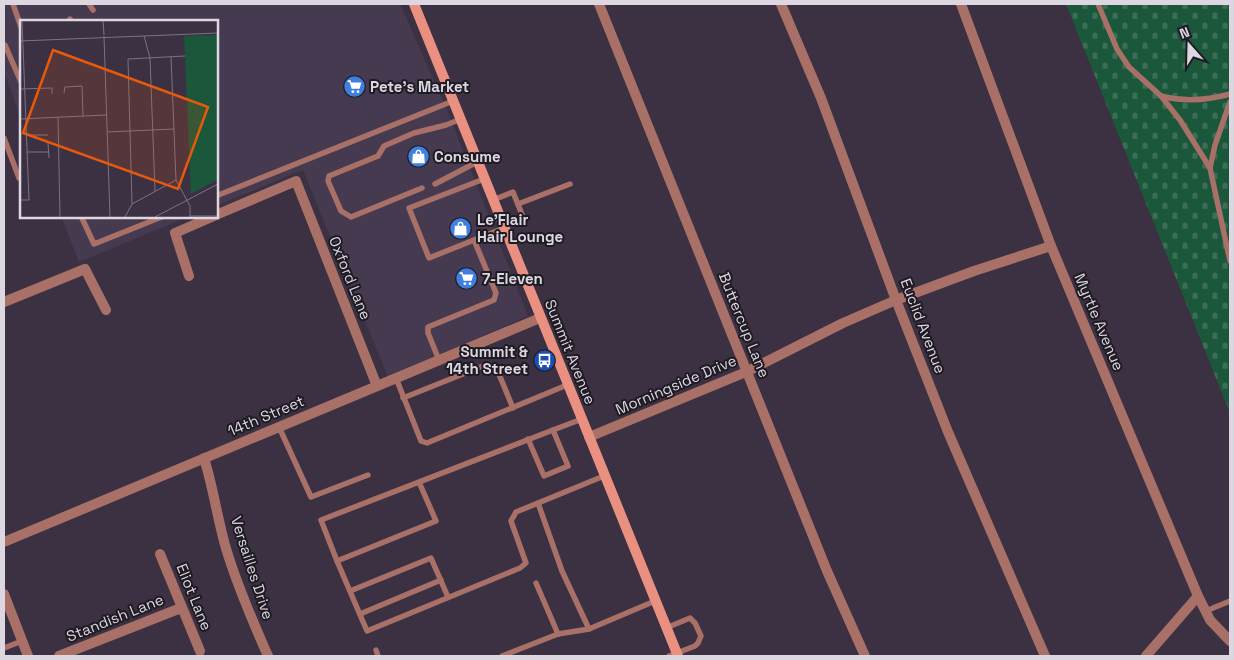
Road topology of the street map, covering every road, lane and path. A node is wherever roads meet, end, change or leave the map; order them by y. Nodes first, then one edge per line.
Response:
1 (13, 4) edge
2 (89, 4) edge
3 (414, 4) edge
4 (598, 4) edge
5 (780, 4) edge
6 (961, 4) edge
7 (1098, 4) edge
8 (93, 10) dead end
9 (20, 24) edge
10 (5, 45) dead end
11 (20, 80) edge
12 (1230, 94) edge
13 (1161, 96) junction
14 (453, 101) junction
15 (1230, 102) edge
16 (461, 119) junction
17 (4, 138) edge
18 (478, 162) junction
19 (1210, 168) junction
20 (20, 178) dead end
21 (484, 179) junction
22 (435, 184) dead end
23 (570, 184) dead end
24 (422, 188) dead end
25 (218, 195) edge
26 (493, 200) junction
27 (518, 204) junction
28 (218, 215) edge
29 (82, 218) edge
30 (159, 218) edge
31 (210, 218) edge
32 (503, 227) junction
33 (474, 240) junction
34 (1051, 246) junction
35 (1230, 261) edge
36 (189, 276) dead end
37 (896, 300) junction
38 (4, 302) edge
39 (106, 310) dead end
40 (540, 318) junction
41 (439, 360) junction
42 (746, 372) junction
43 (396, 378) junction
44 (568, 385) junction
45 (377, 386) junction
46 (403, 398) junction
47 (512, 408) junction
48 (582, 420) junction
49 (279, 427) junction
50 (553, 430) junction
51 (589, 437) junction
52 (528, 439) junction
53 (204, 458) junction
54 (368, 475) dead end
55 (604, 476) junction
56 (419, 482) junction
57 (538, 503) junction
58 (4, 542) edge
59 (160, 554) dead end
60 (337, 561) junction
61 (440, 580) junction
62 (536, 583) dead end
63 (350, 591) junction
64 (4, 594) edge
65 (1198, 596) junction
66 (448, 597) junction
67 (655, 601) junction
68 (1230, 601) edge
69 (181, 608) junction
70 (1206, 611) junction
71 (360, 614) junction
72 (666, 628) junction
73 (589, 629) junction
74 (558, 634) junction
75 (22, 641) junction
76 (1230, 641) edge
77 (4, 648) edge
78 (200, 651) dead end
79 (674, 655) edge
80 (28, 656) edge
81 (59, 656) edge
82 (268, 656) edge
83 (502, 656) edge
84 (864, 656) edge
85 (1045, 656) edge
86 (1146, 656) edge

1 - 9 lane
2 - 8 lane
3 - 14 main road, Summit Avenue
4 - 42 street, Buttercup Lane
5 - 37 street, Euclid Avenue
6 - 34 street, Myrtle Avenue
7 - 13 lane
10 - 11 lane
12 - 13 lane
13 - 19 lane
14 - 16 main road, Summit Avenue
14 - 25 lane
15 - 19 lane
16 - 18 main road, Summit Avenue
16 - 24 lane
17 - 20 lane
18 - 21 main road, Summit Avenue
18 - 22 lane
19 - 35 lane
21 - 26 main road, Summit Avenue
21 - 33 lane
23 - 27 lane
26 - 27 lane
26 - 32 main road, Summit Avenue
27 - 32 lane
28 - 45 street, Oxford Lane
29 - 30 lane
31 - 36 street
32 - 33 lane
32 - 40 main road, Summit Avenue
33 - 41 lane
34 - 37 street, Morningside Drive
34 - 65 street, Myrtle Avenue
37 - 42 street, Morningside Drive
37 - 85 street, Euclid Avenue
38 - 39 street
40 - 41 street, 14th Street
40 - 44 main road, Summit Avenue
41 - 43 street, 14th Street
42 - 51 street, Morningside Drive
42 - 84 street, Buttercup Lane
43 - 45 street, 14th Street
43 - 46 lane
44 - 47 lane
44 - 48 main road, Summit Avenue
45 - 49 street, 14th Street
46 - 47 lane
46 - 47 lane
48 - 50 lane
48 - 51 main road, Summit Avenue
49 - 53 street, 14th Street
49 - 54 lane
50 - 52 lane
50 - 52 lane
51 - 55 main road, Summit Avenue
52 - 56 lane
53 - 58 street, 14th Street
53 - 82 street, Versailles Drive
55 - 57 lane
55 - 67 main road, Summit Avenue
56 - 60 lane
56 - 60 lane
57 - 66 lane
57 - 73 lane
59 - 69 street, Eliot Lane
60 - 63 lane
61 - 63 lane
61 - 66 lane
61 - 71 lane
62 - 74 lane
63 - 71 lane
64 - 75 street
65 - 70 street, Myrtle Avenue
65 - 86 street
66 - 71 lane
67 - 72 main road, Summit Avenue
67 - 73 lane
68 - 70 lane
69 - 78 street, Eliot Lane
69 - 81 street, Standish Lane
70 - 76 street, Myrtle Avenue
72 - 79 main road, Summit Avenue
72 - 79 lane
73 - 74 lane
74 - 83 lane
75 - 77 lane
75 - 80 street

